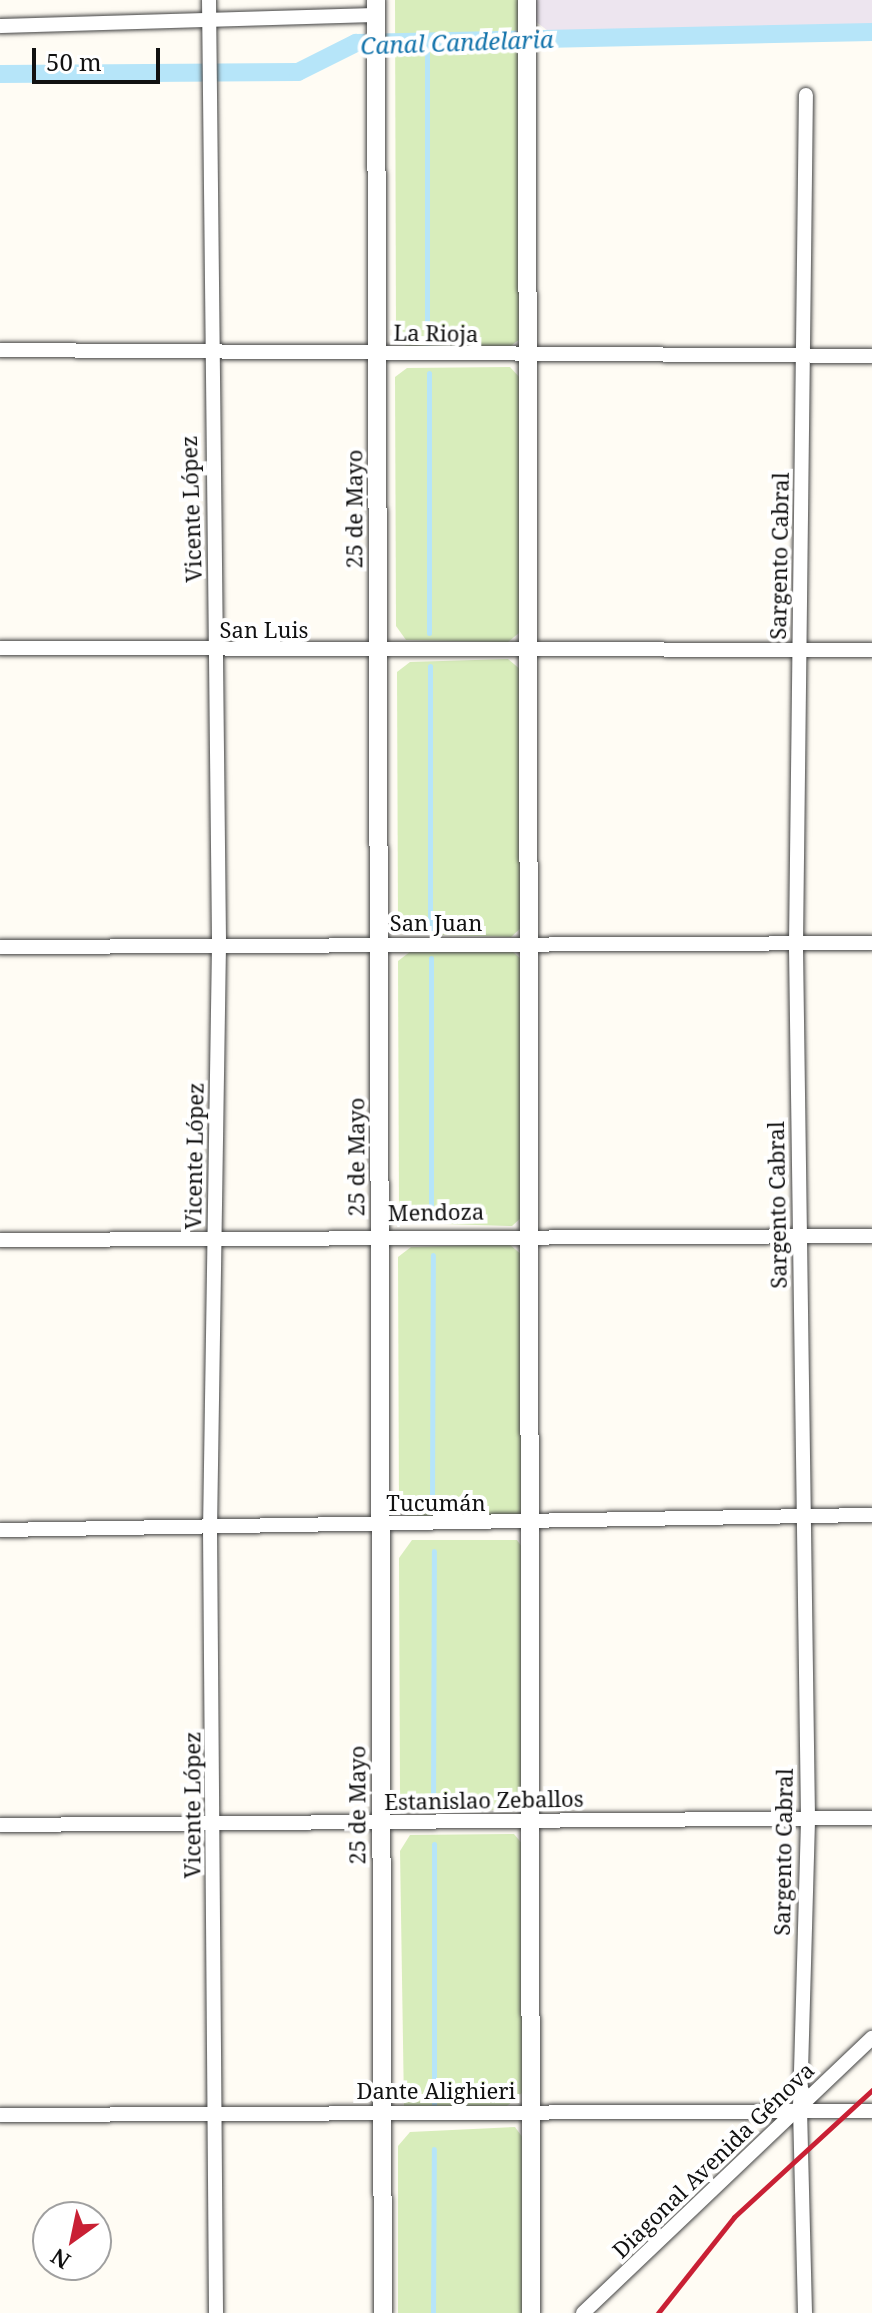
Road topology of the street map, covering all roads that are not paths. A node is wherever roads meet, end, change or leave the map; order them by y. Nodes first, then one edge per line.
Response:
1 (209, 0) edge
2 (527, 8) edge
3 (376, 13) edge
4 (209, 20) junction
5 (0, 26) edge
6 (806, 95) dead end
7 (0, 350) edge
8 (209, 352) junction
9 (377, 354) junction
10 (527, 356) junction
11 (803, 356) junction
12 (872, 356) edge
13 (528, 647) junction
14 (0, 648) edge
15 (872, 650) edge
16 (378, 651) junction
17 (800, 651) junction
18 (217, 652) junction
19 (872, 943) edge
20 (796, 944) junction
21 (219, 945) junction
22 (379, 945) junction
23 (529, 945) junction
24 (0, 947) edge
25 (529, 1233) junction
26 (380, 1235) junction
27 (872, 1236) edge
28 (799, 1237) junction
29 (215, 1239) junction
30 (0, 1240) edge
31 (801, 1514) junction
32 (872, 1515) edge
33 (380, 1525) junction
34 (530, 1525) junction
35 (210, 1529) junction
36 (0, 1530) edge
37 (808, 1818) junction
38 (872, 1818) edge
39 (214, 1821) junction
40 (530, 1821) junction
41 (381, 1823) junction
42 (0, 1825) edge
43 (872, 2038) edge
44 (800, 2107) junction
45 (872, 2111) edge
46 (382, 2113) junction
47 (531, 2113) junction
48 (214, 2114) junction
49 (0, 2115) edge
50 (216, 2313) edge
51 (383, 2313) edge
52 (531, 2313) edge
53 (583, 2313) edge
54 (805, 2313) edge

1 - 4 street, Vicente López
2 - 10 street
3 - 4 street
3 - 9 street, 25 de Mayo
4 - 5 street
4 - 8 street, Vicente López
6 - 11 street, Sargento Cabral
7 - 8 street, La Rioja
8 - 9 street, La Rioja
8 - 18 street, Vicente López
9 - 10 street, La Rioja
9 - 16 street, 25 de Mayo
10 - 11 street, La Rioja
10 - 13 street
11 - 12 street, La Rioja
11 - 17 street, Sargento Cabral
13 - 16 street, San Luis
13 - 17 street, San Luis
13 - 23 street
14 - 18 street, San Luis
15 - 17 street, San Luis
16 - 18 street, San Luis
16 - 22 street, 25 de Mayo
17 - 20 street, Sargento Cabral
18 - 21 street, Vicente López
19 - 20 street, San Juan
20 - 23 street, San Juan
20 - 28 street, Sargento Cabral
21 - 22 street, San Juan
21 - 24 street, San Juan
21 - 29 street, Vicente López
22 - 23 street, San Juan
22 - 26 street, 25 de Mayo
23 - 25 street
25 - 26 street, Mendoza
25 - 28 street, Mendoza
25 - 34 street
26 - 29 street, Mendoza
26 - 33 street, 25 de Mayo
27 - 28 street, Mendoza
28 - 31 street, Sargento Cabral
29 - 30 street, Mendoza
29 - 35 street, Vicente López
31 - 32 street, Tucumán
31 - 34 street, Tucumán
31 - 37 street, Sargento Cabral
33 - 34 street, Tucumán
33 - 35 street, Tucumán
33 - 41 street, 25 de Mayo
34 - 40 street
35 - 36 street, Tucumán
35 - 39 street, Vicente López
37 - 38 street, Estanislao Zeballos
37 - 40 street, Estanislao Zeballos
37 - 44 street, Sargento Cabral
39 - 41 street, Estanislao Zeballos
39 - 42 street, Estanislao Zeballos
39 - 48 street, Vicente López
40 - 41 street, Estanislao Zeballos
40 - 47 street
41 - 46 street, 25 de Mayo
43 - 44 street, Diagonal Avenida Génova
44 - 45 street, Dante Alighieri
44 - 47 street, Dante Alighieri
44 - 53 street, Diagonal Avenida Génova
44 - 54 street, Sargento Cabral
46 - 47 street, Dante Alighieri
46 - 48 street, Dante Alighieri
46 - 51 street, 25 de Mayo
47 - 52 street
48 - 49 street, Dante Alighieri
48 - 50 street, Vicente López

